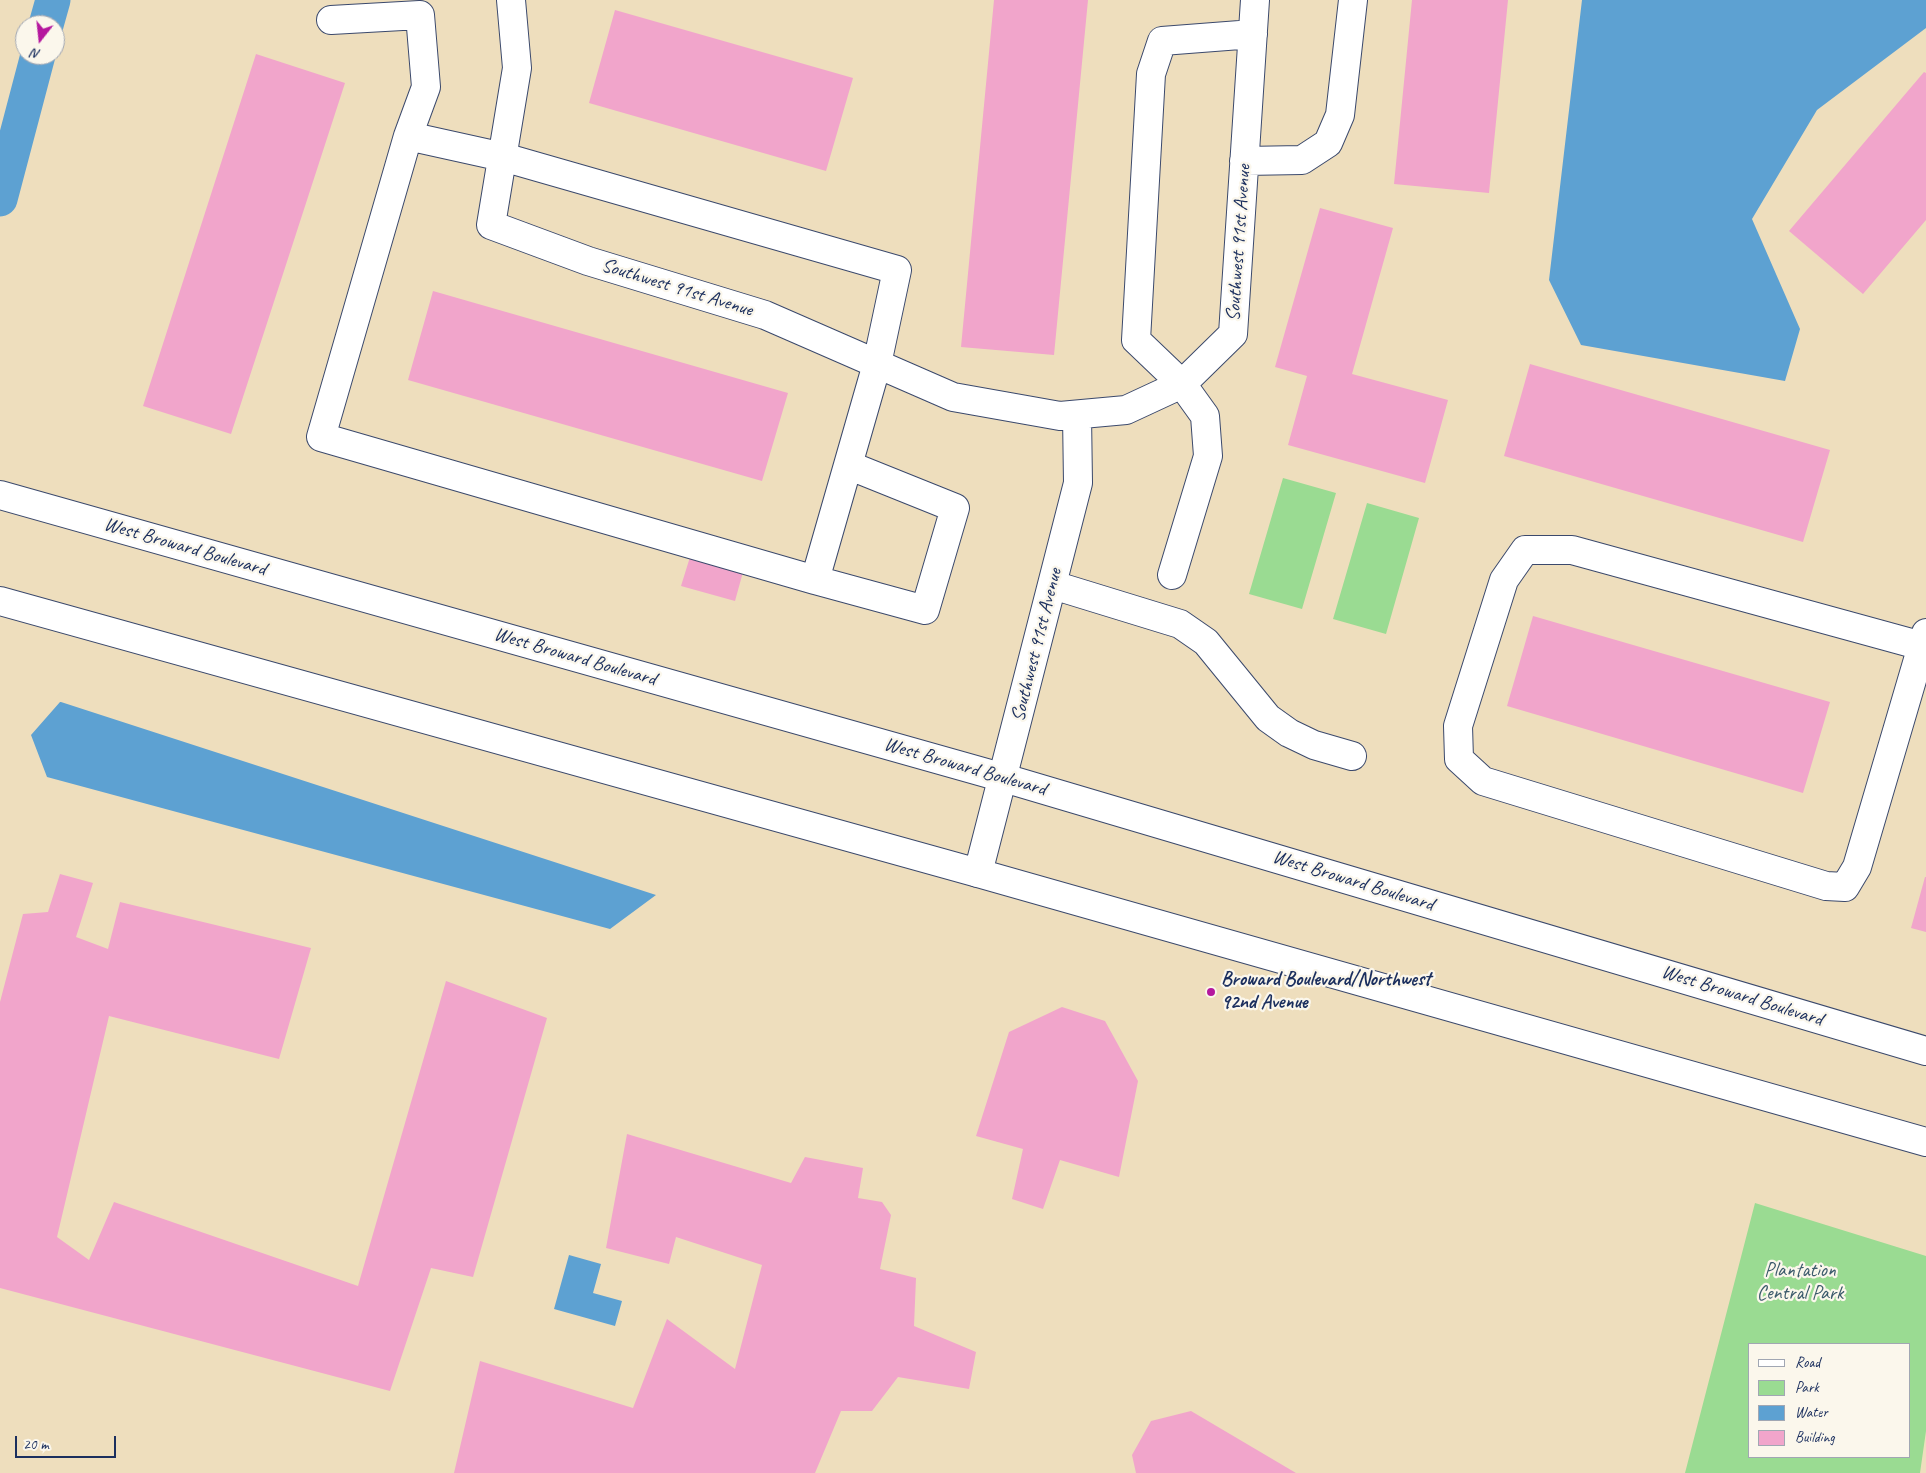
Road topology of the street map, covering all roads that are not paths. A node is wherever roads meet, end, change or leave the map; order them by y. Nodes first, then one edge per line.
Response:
1 (511, 0) edge
2 (1255, 0) edge
3 (1352, 0) edge
4 (420, 7) edge
5 (330, 20) dead end
6 (1253, 34) junction
7 (408, 136) junction
8 (503, 157) junction
9 (1244, 161) junction
10 (877, 364) junction
11 (1182, 384) junction
12 (1077, 415) junction
13 (848, 465) junction
14 (0, 494) edge
15 (1172, 575) dead end
16 (815, 580) junction
17 (1052, 585) junction
18 (0, 601) edge
19 (1925, 642) edge
20 (1352, 756) dead end
21 (1004, 778) junction
22 (978, 873) junction
23 (1926, 1051) edge
24 (1926, 1142) edge

1 - 8 main road, Southwest 91st Avenue
2 - 6 main road, Southwest 91st Avenue
3 - 9 main road
4 - 5 main road
4 - 7 main road
6 - 9 main road, Southwest 91st Avenue
6 - 11 main road
7 - 8 main road
7 - 16 main road
8 - 10 main road, Southwest 91st Avenue
8 - 10 main road
9 - 11 main road, Southwest 91st Avenue
10 - 12 main road, Southwest 91st Avenue
10 - 13 main road
11 - 12 main road, Southwest 91st Avenue
11 - 15 main road
12 - 17 main road, Southwest 91st Avenue
13 - 16 main road
13 - 16 main road
14 - 21 main road, West Broward Boulevard
17 - 20 main road
17 - 21 main road, Southwest 91st Avenue
18 - 22 main road
19 - 19 main road
21 - 22 main road, Southwest 91st Avenue
21 - 23 main road, West Broward Boulevard
22 - 24 main road

